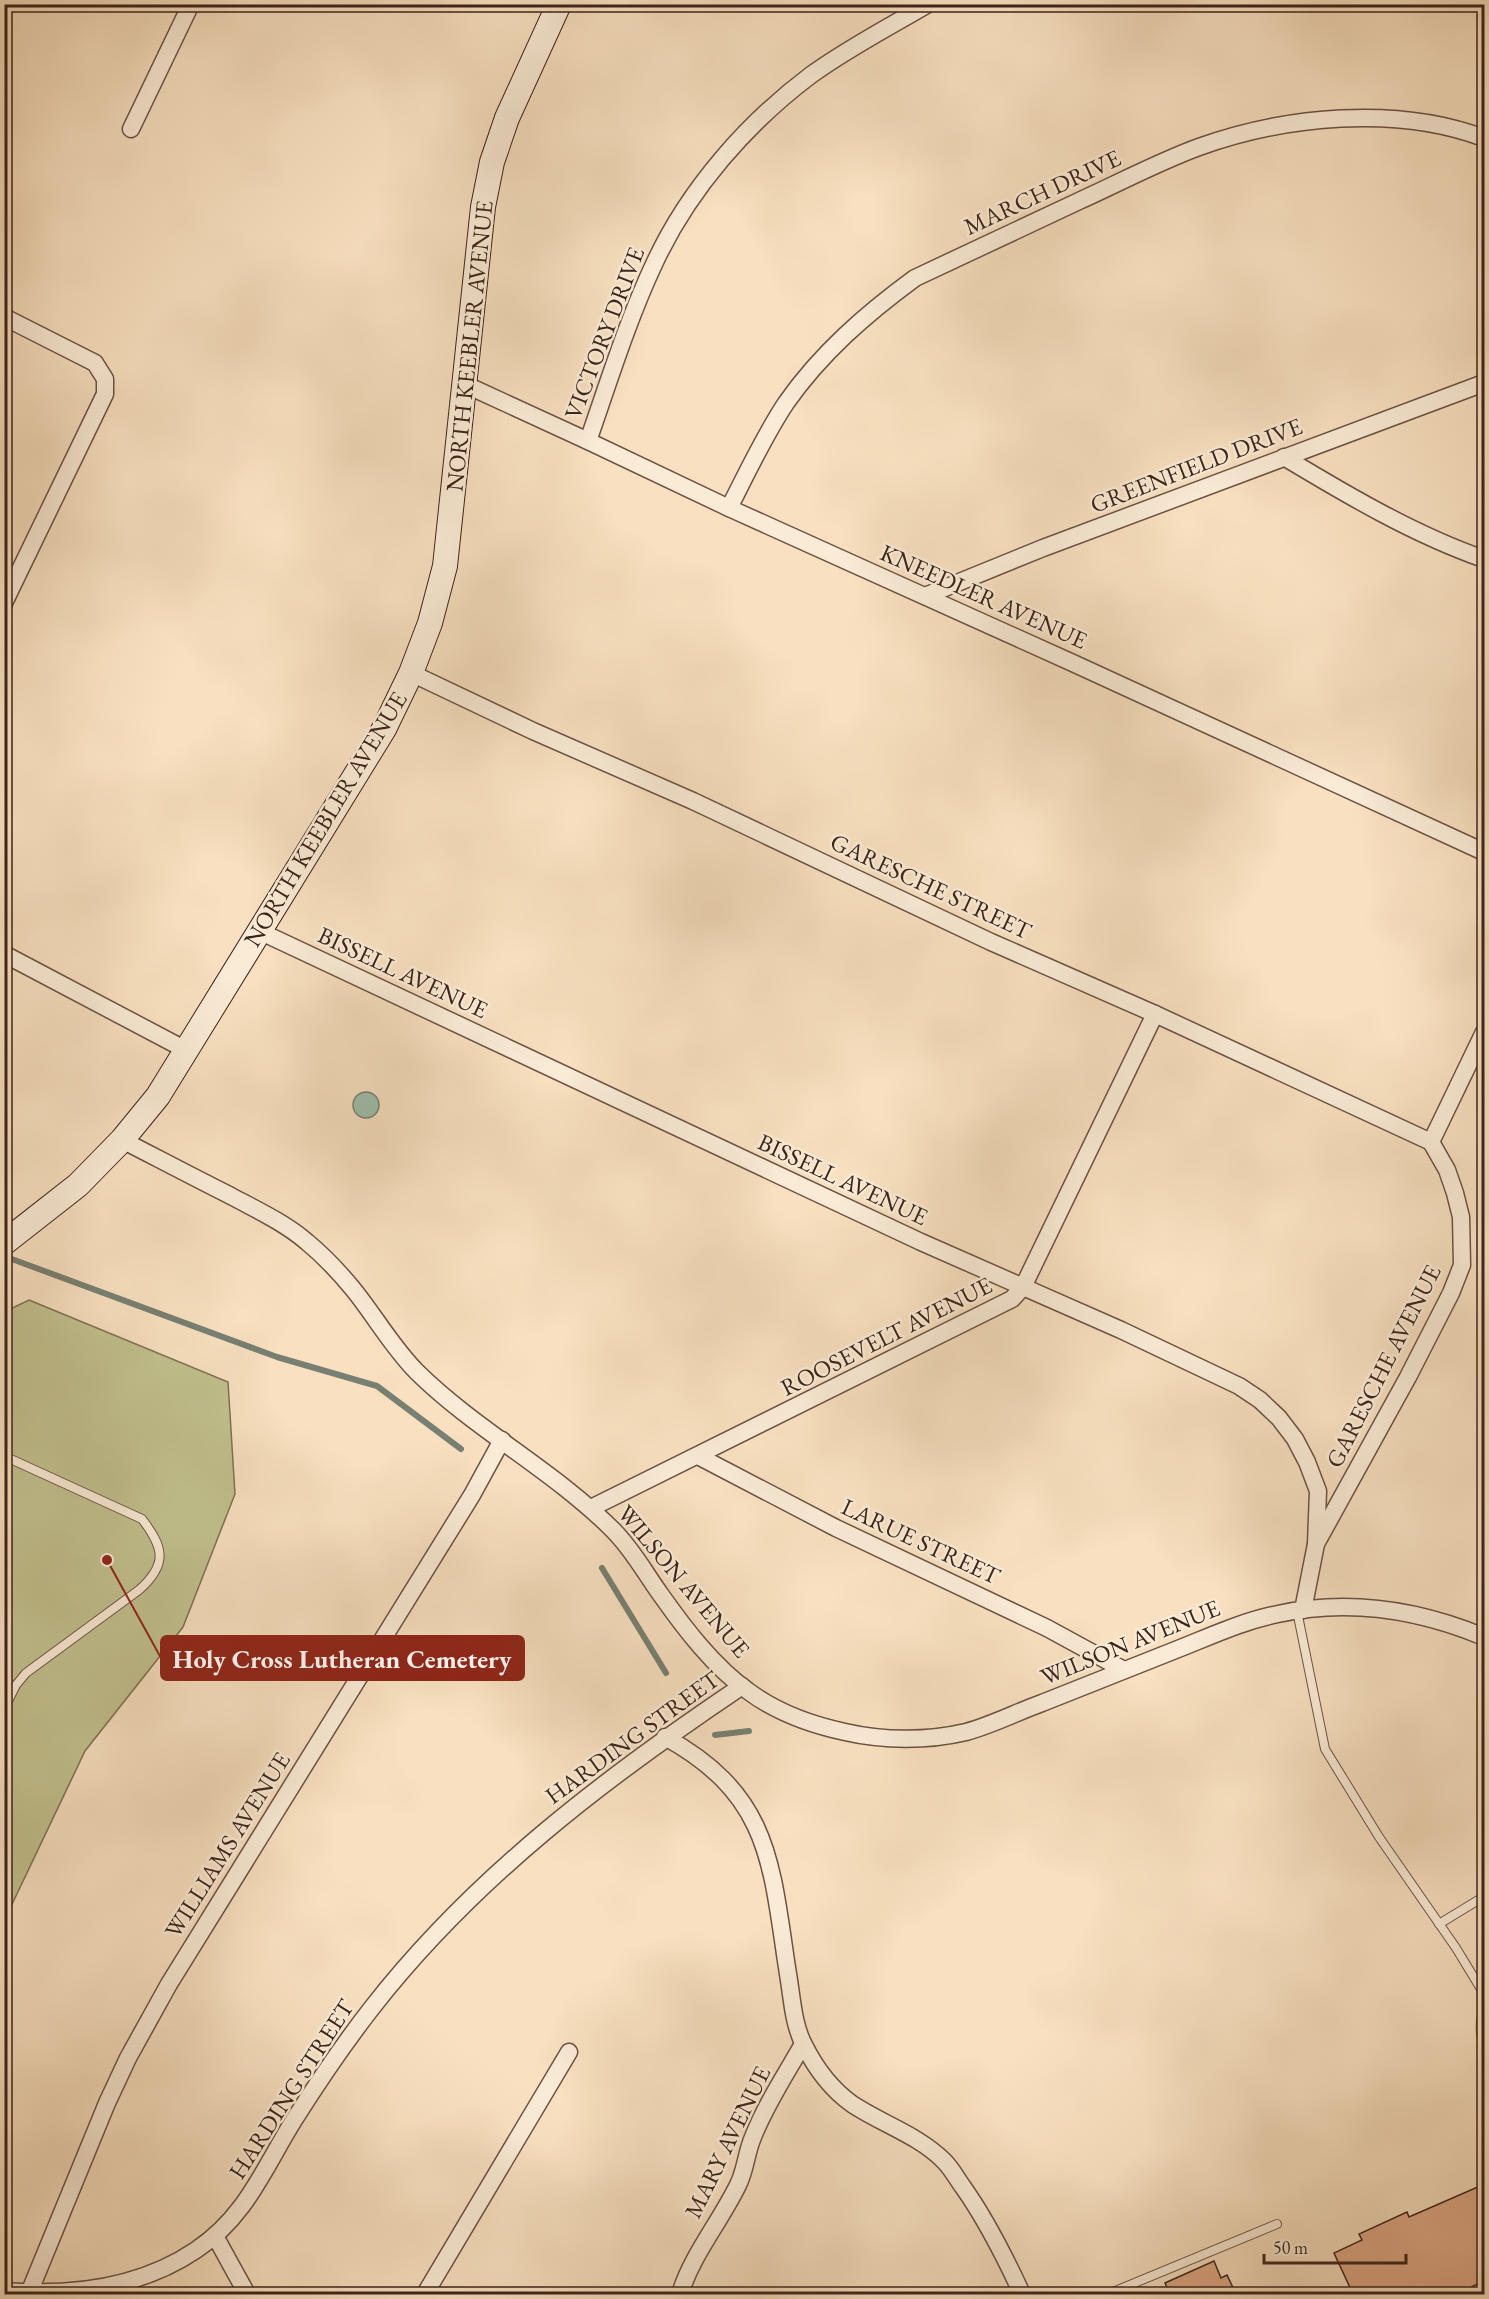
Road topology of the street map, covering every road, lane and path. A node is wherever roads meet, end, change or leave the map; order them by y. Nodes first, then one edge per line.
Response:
1 (191, 4) edge
2 (559, 4) edge
3 (928, 4) edge
4 (131, 129) dead end
5 (1485, 138) edge
6 (4, 317) edge
7 (1485, 383) edge
8 (464, 384) junction
9 (588, 441) junction
10 (1284, 458) junction
11 (729, 508) junction
12 (1485, 560) edge
13 (925, 596) junction
14 (4, 603) edge
15 (411, 673) junction
16 (1485, 852) edge
17 (259, 931) junction
18 (4, 954) edge
19 (1155, 1014) junction
20 (1485, 1032) edge
21 (186, 1050) junction
22 (122, 1140) junction
23 (1431, 1142) junction
24 (4, 1243) edge
25 (1023, 1287) junction
26 (502, 1440) junction
27 (698, 1455) junction
28 (4, 1456) edge
29 (591, 1508) junction
30 (1316, 1544) junction
31 (1300, 1610) junction
32 (1485, 1637) edge
33 (1124, 1670) junction
34 (742, 1686) junction
35 (4, 1709) edge
36 (665, 1737) junction
37 (1480, 1899) dead end
38 (1439, 1924) junction
39 (1485, 1995) edge
40 (1485, 2009) edge
41 (803, 2044) junction
42 (1485, 2044) edge
43 (569, 2052) dead end
44 (1277, 2224) dead end
45 (215, 2236) junction
46 (4, 2291) edge
47 (80, 2292) edge
48 (29, 2293) junction
49 (247, 2295) edge
50 (425, 2295) edge
51 (680, 2295) edge
52 (1022, 2295) edge
53 (1108, 2295) edge

1 - 4 street
2 - 8 street, NORTH KEEBLER AVENUE
3 - 9 street, VICTORY DRIVE
5 - 11 street, MARCH DRIVE
6 - 14 street
7 - 10 street, GREENFIELD DRIVE
8 - 9 street, KNEEDLER AVENUE
8 - 15 street, NORTH KEEBLER AVENUE
9 - 11 street, KNEEDLER AVENUE
10 - 12 street
10 - 13 street, GREENFIELD DRIVE
11 - 13 street, KNEEDLER AVENUE
13 - 16 street, KNEEDLER AVENUE
15 - 17 street, NORTH KEEBLER AVENUE
15 - 19 street, GARESCHE STREET
17 - 21 street, NORTH KEEBLER AVENUE
17 - 25 street, BISSELL AVENUE
18 - 21 street
19 - 23 street, GARESCHE STREET
19 - 25 street, ROOSEVELT AVENUE
20 - 23 street
21 - 22 street, NORTH KEEBLER AVENUE
22 - 24 street, NORTH KEEBLER AVENUE
22 - 26 street, WILSON AVENUE
23 - 30 street, GARESCHE AVENUE
25 - 27 street, ROOSEVELT AVENUE
25 - 30 street, BISSELL AVENUE
26 - 29 street, WILSON AVENUE
26 - 48 street, WILLIAMS AVENUE
27 - 29 street, ROOSEVELT AVENUE
27 - 33 street, LARUE STREET
28 - 35 lane
29 - 34 street, WILSON AVENUE
30 - 31 street, GARESCHE AVENUE
31 - 32 street, WILSON AVENUE
31 - 33 street, WILSON AVENUE
31 - 38 lane
33 - 34 street, WILSON AVENUE
34 - 36 street, HARDING STREET
36 - 41 street
36 - 45 street, HARDING STREET
37 - 38 lane
38 - 39 lane
40 - 42 lane
41 - 51 street, MARY AVENUE
41 - 52 street
43 - 50 street
44 - 53 lane
45 - 47 street, HARDING STREET
45 - 49 street
46 - 48 street, HARDING STREET
47 - 48 street, HARDING STREET

